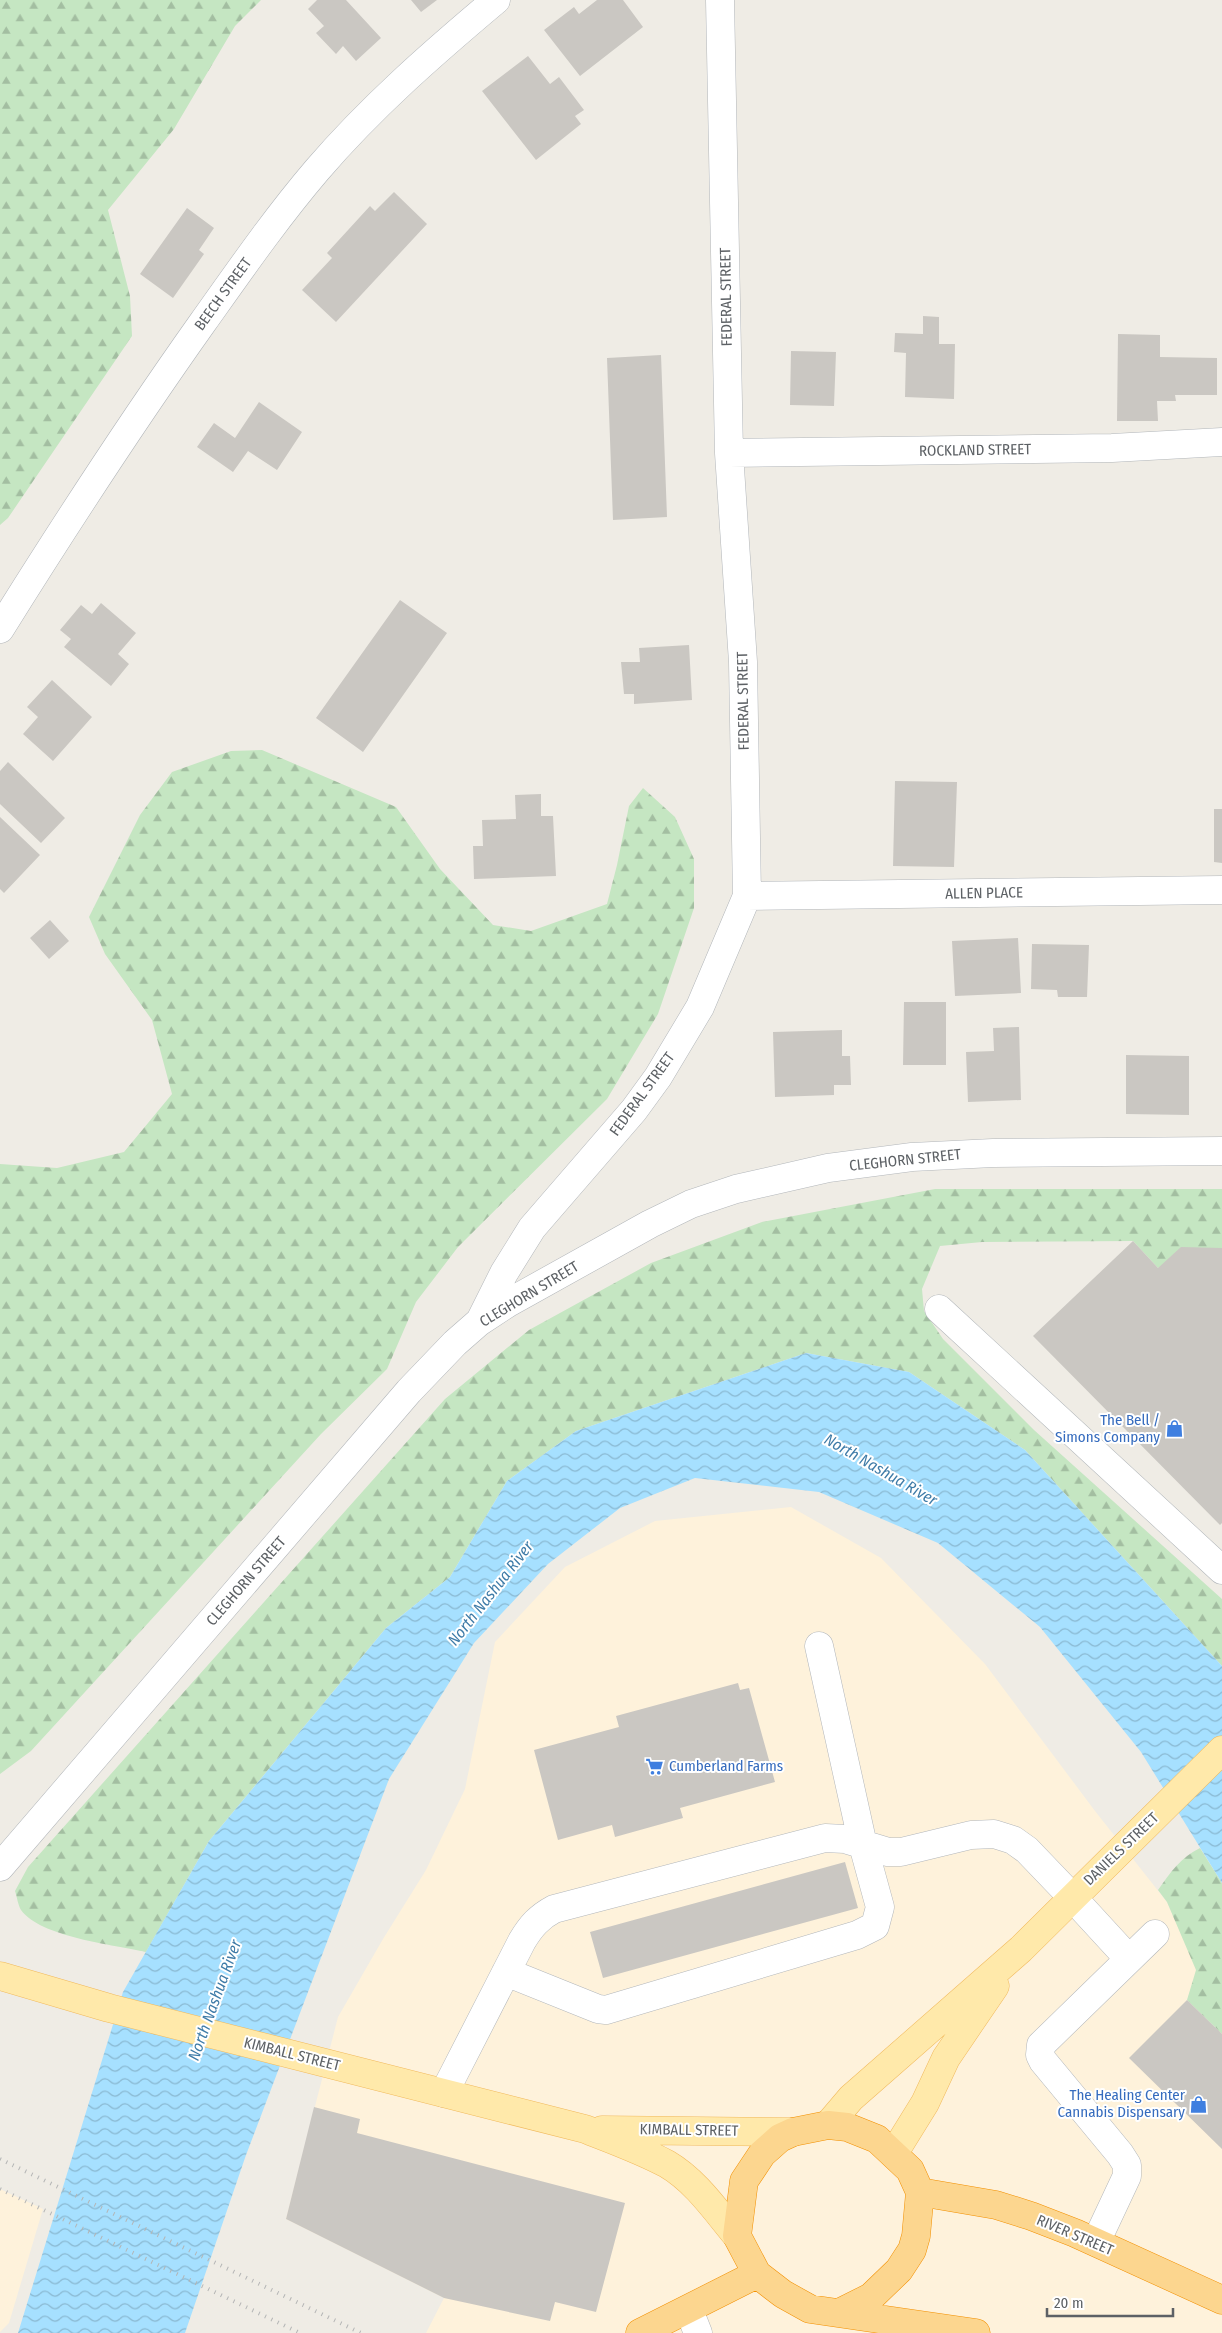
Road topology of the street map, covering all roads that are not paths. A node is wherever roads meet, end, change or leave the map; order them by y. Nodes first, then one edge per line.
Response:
1 (496, 0) edge
2 (720, 0) edge
3 (1222, 442) edge
4 (729, 453) junction
5 (0, 629) edge
6 (1222, 890) edge
7 (746, 896) junction
8 (1222, 1151) edge
9 (940, 1310) dead end
10 (479, 1322) junction
11 (1222, 1570) edge
12 (820, 1646) dead end
13 (1222, 1750) edge
14 (863, 1844) junction
15 (0, 1867) edge
16 (1072, 1897) junction
17 (1155, 1934) dead end
18 (1020, 1949) junction
19 (1129, 1959) junction
20 (506, 1972) junction
21 (0, 1976) edge
22 (444, 2093) junction
23 (828, 2125) junction
24 (585, 2129) junction
25 (793, 2132) junction
26 (894, 2153) junction
27 (920, 2192) junction
28 (737, 2236) junction
29 (1096, 2242) junction
30 (757, 2274) junction
31 (1222, 2300) edge
32 (839, 2313) junction
33 (693, 2321) edge
34 (911, 2328) edge
35 (640, 2333) edge
36 (976, 2333) edge

1 - 5 street, BEECH STREET
2 - 4 street, FEDERAL STREET
3 - 4 street, ROCKLAND STREET
4 - 7 street, FEDERAL STREET
6 - 7 street, ALLEN PLACE
7 - 10 street, FEDERAL STREET
8 - 10 street, CLEGHORN STREET
9 - 11 street
10 - 15 street, CLEGHORN STREET
12 - 14 street
13 - 16 main road, DANIELS STREET
14 - 16 street
14 - 20 street
14 - 20 street
16 - 18 main road, DANIELS STREET
16 - 19 street
17 - 19 street
18 - 23 main road, DANIELS STREET
18 - 26 main road, DANIELS STREET
19 - 29 street
20 - 22 street
21 - 22 main road, KIMBALL STREET
22 - 24 main road, KIMBALL STREET
23 - 25 highway
23 - 26 highway
24 - 25 main road, KIMBALL STREET
24 - 28 main road, KIMBALL STREET
25 - 28 highway
26 - 27 highway
27 - 29 highway, RIVER STREET
27 - 32 highway
28 - 30 highway
29 - 31 highway, RIVER STREET
30 - 32 highway
30 - 33 highway
32 - 34 highway
33 - 35 highway
34 - 36 highway

